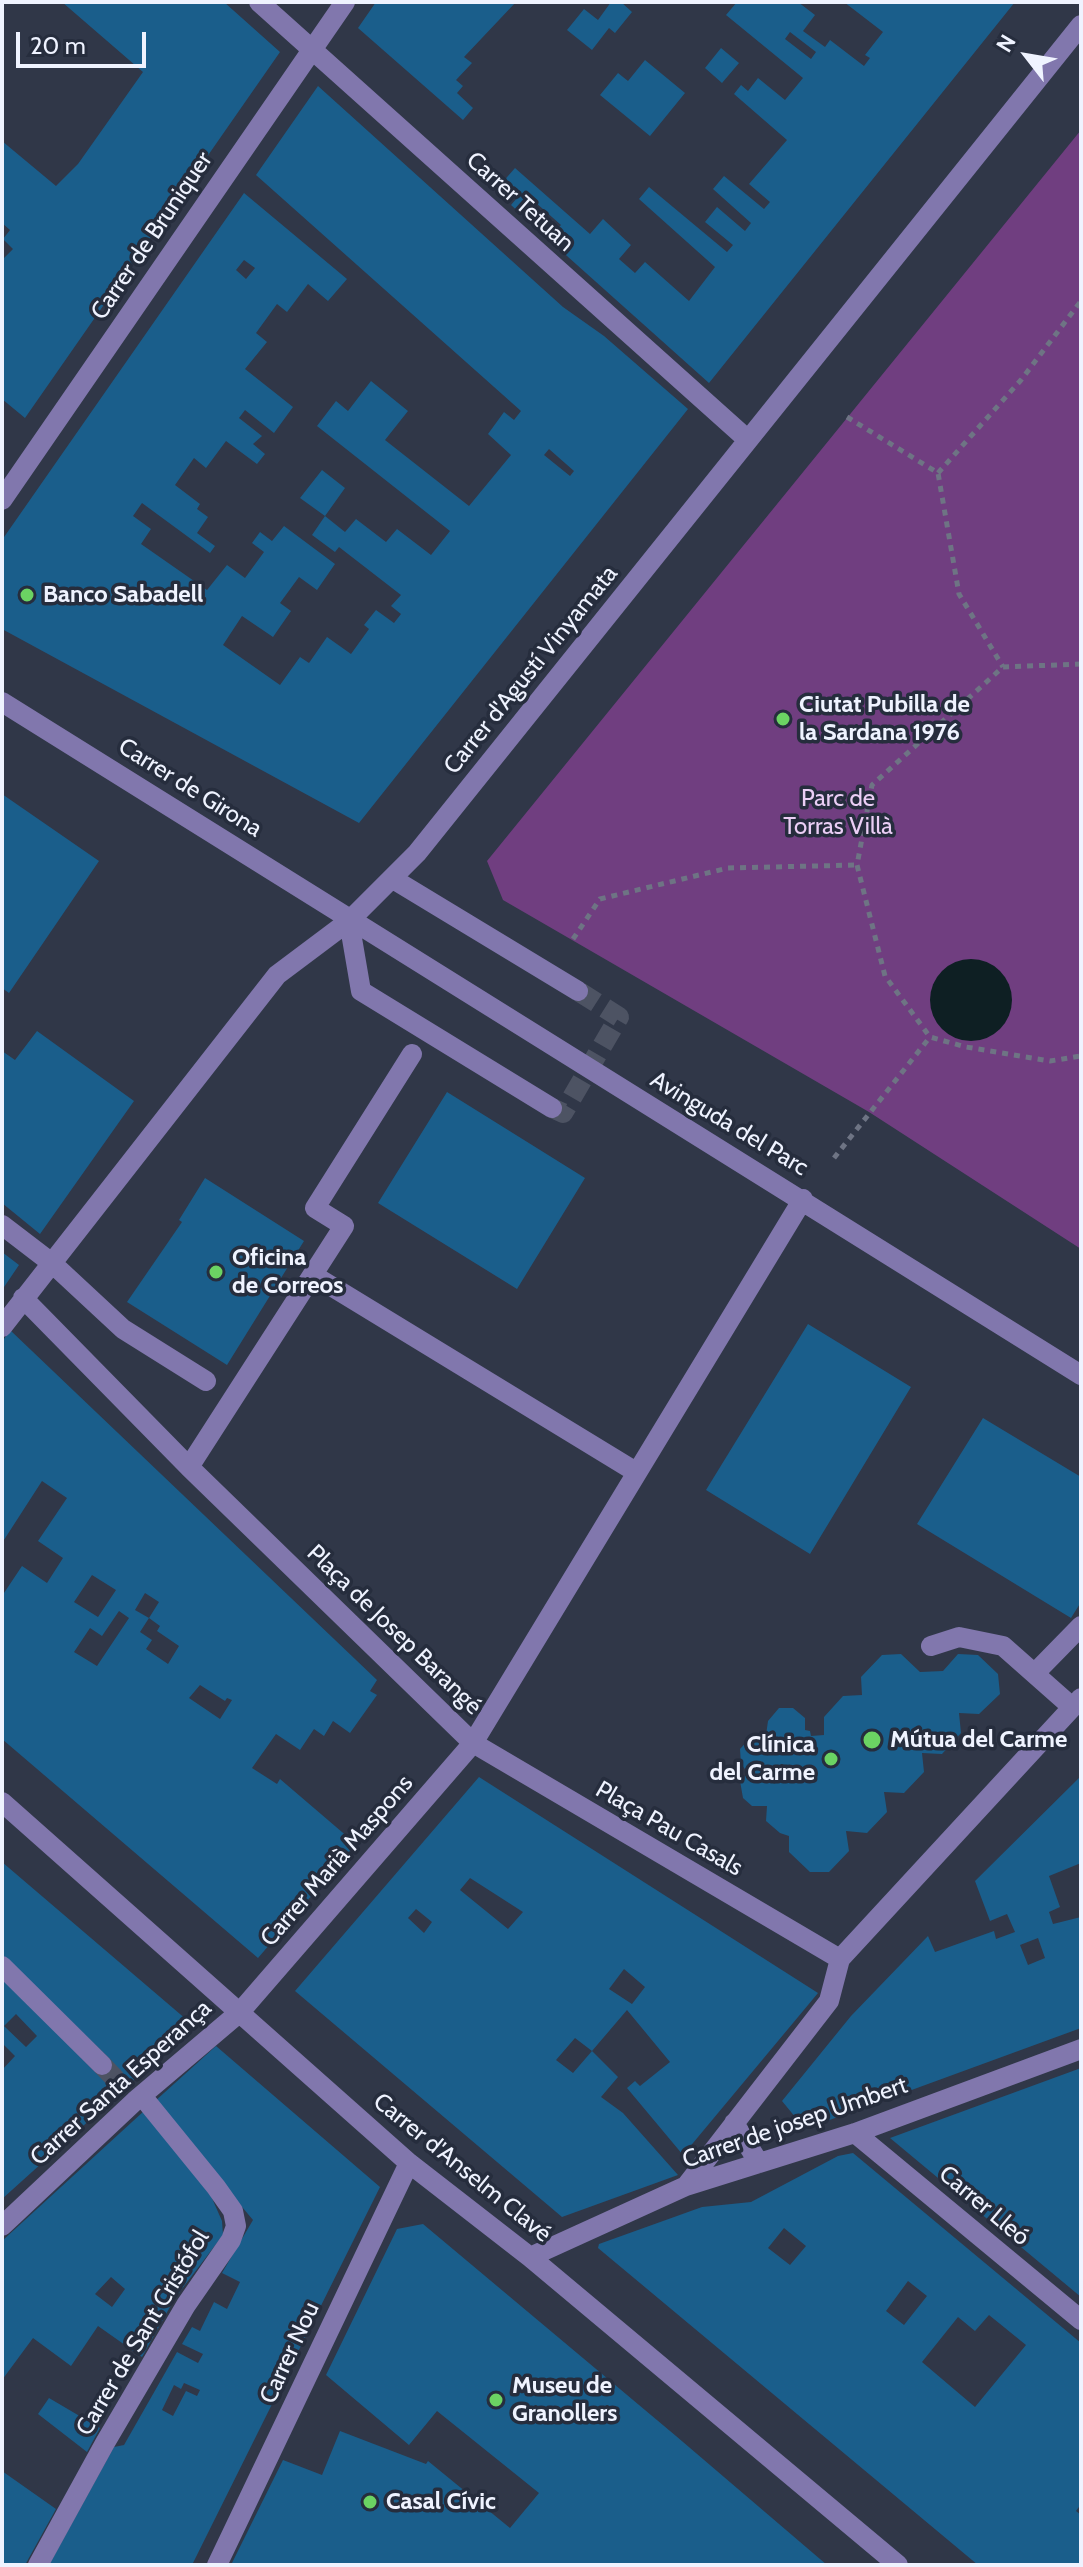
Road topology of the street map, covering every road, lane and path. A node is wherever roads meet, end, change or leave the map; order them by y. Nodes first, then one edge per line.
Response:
1 (259, 2) edge
2 (345, 2) edge
3 (1081, 25) edge
4 (311, 50) junction
5 (1081, 301) edge
6 (847, 417) dead end
7 (748, 440) junction
8 (938, 473) junction
9 (2, 500) edge
10 (1081, 664) edge
11 (1003, 667) junction
12 (2, 702) edge
13 (857, 865) junction
14 (393, 879) junction
15 (349, 921) junction
16 (573, 939) dead end
17 (578, 991) tunnel mouth
18 (930, 1037) junction
19 (412, 1054) dead end
20 (1081, 1056) edge
21 (552, 1108) dead end
22 (834, 1158) dead end
23 (803, 1199) junction
24 (2, 1225) edge
25 (53, 1264) junction
26 (313, 1275) junction
27 (23, 1298) junction
28 (2, 1327) edge
29 (1081, 1375) edge
30 (206, 1381) dead end
31 (189, 1467) junction
32 (636, 1472) junction
33 (1081, 1626) edge
34 (931, 1646) dead end
35 (1036, 1672) junction
36 (1077, 1703) edge
37 (473, 1743) junction
38 (2, 1802) edge
39 (840, 1959) junction
40 (2, 1966) edge
41 (240, 2012) junction
42 (1081, 2049) edge
43 (102, 2065) tunnel mouth
44 (134, 2095) junction
45 (734, 2123) junction
46 (855, 2133) junction
47 (409, 2163) junction
48 (759, 2163) junction
49 (686, 2186) junction
50 (2, 2226) edge
51 (530, 2257) junction
52 (1081, 2320) edge
53 (38, 2565) edge
54 (217, 2565) edge
55 (898, 2565) edge

1 - 4 street, Carrer Tetuan
2 - 4 street, Carrer de Bruniquer
3 - 7 street, Carrer d'Agustí Vinyamata
4 - 7 street, Carrer Tetuan
4 - 9 street, Carrer de Bruniquer
5 - 8 path
6 - 8 path
7 - 14 street, Carrer d'Agustí Vinyamata
8 - 11 path
10 - 11 path
11 - 13 path
12 - 15 street, Carrer de Girona
13 - 16 path
13 - 18 path
14 - 15 street, Carrer d'Agustí Vinyamata
14 - 17 street
15 - 21 street
15 - 23 street, Avinguda del Parc
15 - 25 street, Carrer d'Agustí Vinyamata
18 - 20 path
18 - 22 path
19 - 26 street
23 - 29 street, Avinguda del Parc
23 - 32 street, Plaça de Josep Barangé
24 - 25 street
25 - 27 street, Carrer d'Agustí Vinyamata
25 - 30 street
26 - 31 street
26 - 32 street
27 - 28 street, Carrer d'Agustí Vinyamata
27 - 31 street, Plaça de Josep Barangé
31 - 37 street, Plaça de Josep Barangé
32 - 37 street, Plaça de Josep Barangé
33 - 35 street
34 - 35 street
35 - 36 street
36 - 39 street
37 - 39 street, Plaça Pau Casals
37 - 41 street, Carrer Marià Maspons
38 - 41 street, Carrer d'Anselm Clavé
39 - 45 street
40 - 43 street
41 - 44 street, Carrer Santa Esperança
41 - 47 street, Carrer d'Anselm Clavé
42 - 46 street, Carrer de josep Umbert
44 - 50 street, Carrer Santa Esperança
44 - 53 street, Carrer de Sant Cristófol
45 - 48 street
45 - 49 street
46 - 48 street, Carrer de josep Umbert
46 - 52 street, Carrer Lleó
47 - 51 street, Carrer d'Anselm Clavé
47 - 54 street, Carrer Nou
48 - 49 street, Carrer de josep Umbert
49 - 51 street, Carrer de josep Umbert
51 - 55 street, Carrer d'Anselm Clavé

